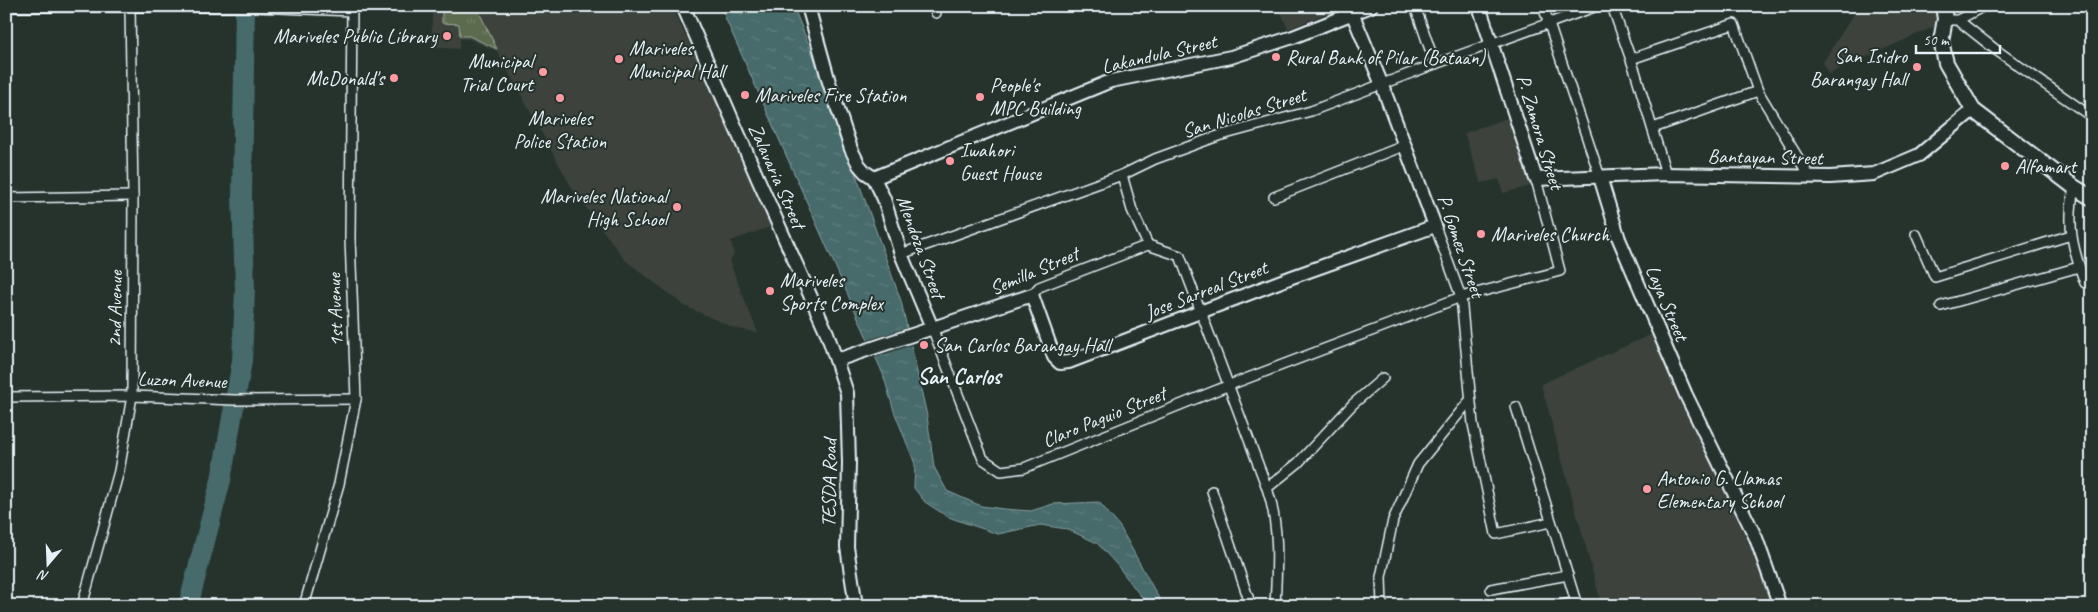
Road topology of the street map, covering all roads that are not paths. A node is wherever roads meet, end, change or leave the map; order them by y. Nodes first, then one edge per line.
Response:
1 (683, 6) edge
2 (808, 6) edge
3 (1371, 6) edge
4 (1415, 6) edge
5 (1479, 6) edge
6 (1543, 6) edge
7 (1597, 6) edge
8 (1612, 6) edge
9 (1984, 6) edge
10 (6, 7) edge
11 (130, 7) edge
12 (234, 7) edge
13 (255, 7) edge
14 (352, 9) edge
15 (1353, 14) junction
16 (1949, 15) edge
17 (1549, 23) junction
18 (1491, 44) junction
19 (1630, 59) junction
20 (1435, 64) junction
21 (1382, 84) junction
22 (1758, 91) junction
23 (1973, 110) junction
24 (2092, 117) edge
25 (1652, 128) junction
26 (1406, 145) junction
27 (1666, 174) junction
28 (1122, 175) junction
29 (1809, 176) junction
30 (1600, 177) junction
31 (874, 178) junction
32 (1536, 179) junction
33 (2074, 187) junction
34 (134, 196) junction
35 (1274, 197) dead end
36 (6, 198) edge
37 (2092, 198) edge
38 (1435, 226) junction
39 (1916, 234) dead end
40 (2071, 235) junction
41 (1148, 245) junction
42 (901, 254) junction
43 (2079, 267) junction
44 (1560, 271) joint
45 (2085, 283) dead end
46 (1032, 295) junction
47 (1461, 297) junction
48 (1941, 306) dead end
49 (1202, 312) junction
50 (933, 330) junction
51 (837, 360) junction
52 (1383, 378) dead end
53 (1227, 386) junction
54 (132, 396) junction
55 (6, 397) edge
56 (356, 399) junction
57 (1470, 400) junction
58 (1516, 407) dead end
59 (1267, 488) junction
60 (1212, 491) dead end
61 (1550, 522) junction
62 (1568, 576) junction
63 (1491, 589) dead end
64 (82, 606) edge
65 (304, 606) edge
66 (856, 606) edge
67 (1251, 606) edge
68 (1275, 606) edge
69 (1382, 606) edge
70 (1558, 606) edge
71 (1780, 606) edge

1 - 51 street, Zalavaria Street
2 - 31 street, Mendoza Street
3 - 15 street, Lakandula Street
4 - 20 street
5 - 18 street, P. Zamora Street
6 - 17 street, Laya Street
7 - 17 street, San Nicolas Street
8 - 19 street
9 - 16 street
10 - 11 street
11 - 12 street
11 - 34 street, 2nd Avenue
12 - 13 street
13 - 14 street
14 - 56 street, 1st Avenue
15 - 21 street, P. Gomez Street
15 - 31 street, Lakandula Street
16 - 23 main road
16 - 24 street
17 - 18 street, San Nicolas Street
17 - 30 street, Laya Street
18 - 20 street, San Nicolas Street
18 - 32 street, P. Zamora Street
19 - 22 street
19 - 25 street
20 - 21 street, San Nicolas Street
21 - 26 street, P. Gomez Street
21 - 28 street, San Nicolas Street
22 - 25 street
22 - 29 street
23 - 29 street, Bantayan Street
23 - 33 main road
25 - 27 street
26 - 35 street
26 - 38 street, P. Gomez Street
27 - 29 street, Bantayan Street
27 - 30 street, Bantayan Street
28 - 41 street
28 - 42 street, San Nicolas Street
30 - 32 street, Bantayan Street
30 - 71 street, Laya Street
31 - 42 street, Mendoza Street
32 - 44 street, P. Zamora Street
33 - 37 main road
33 - 40 street
34 - 36 street
34 - 54 street, 2nd Avenue
38 - 47 street, P. Gomez Street
38 - 49 street, Jose Sarreal Street
39 - 40 street
40 - 43 street
41 - 46 street, Semilla Street
41 - 49 street
42 - 50 street, Mendoza Street
43 - 45 street
43 - 48 street
44 - 47 street, Claro Paguio Street
46 - 49 street, Jose Sarreal Street
46 - 50 street, Semilla Street
47 - 53 street, Claro Paguio Street
47 - 57 street, P. Gomez Street
49 - 53 street
50 - 51 street, Semilla Street
50 - 53 street, Claro Paguio Street
51 - 66 street, TESDA Road
52 - 59 street
53 - 59 street
54 - 55 street, Luzon Avenue
54 - 56 street, Luzon Avenue
54 - 64 street, 2nd Avenue
56 - 65 street, 1st Avenue
57 - 61 street, P. Gomez Street
57 - 69 street
58 - 61 street
59 - 68 street
60 - 67 street
61 - 62 street
62 - 63 street
62 - 70 street

